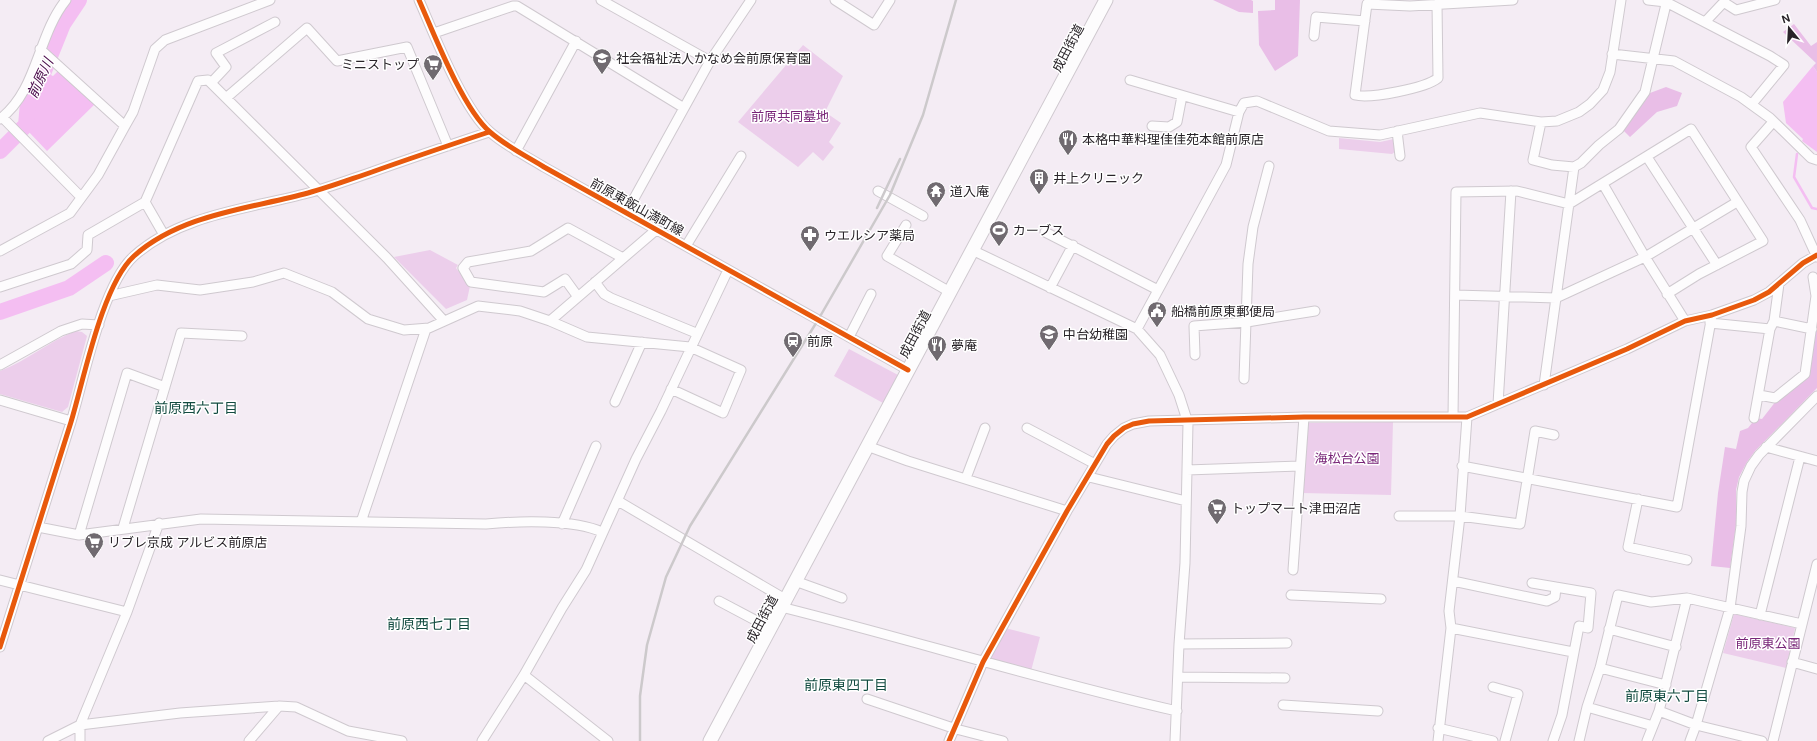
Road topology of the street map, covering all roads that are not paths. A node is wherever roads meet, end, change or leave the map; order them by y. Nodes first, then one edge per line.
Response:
1 (66, 0) edge
2 (270, 0) edge
3 (419, 0) edge
4 (751, 0) edge
5 (890, 0) edge
6 (1106, 0) edge
7 (1513, 0) edge
8 (1620, 0) edge
9 (1648, 0) edge
10 (1775, 0) edge
11 (604, 1) edge
12 (840, 1) edge
13 (1667, 1) edge
14 (1404, 2) edge
15 (1437, 4) junction
16 (1365, 21) junction
17 (275, 22) dead end
18 (1706, 22) junction
19 (434, 33) junction
20 (1314, 36) dead end
21 (576, 41) junction
22 (40, 49) junction
23 (1612, 54) junction
24 (1654, 59) junction
25 (710, 61) junction
26 (1130, 80) dead end
27 (210, 83) junction
28 (1182, 96) junction
29 (226, 98) junction
30 (1752, 104) junction
31 (684, 108) junction
32 (1239, 112) junction
33 (1, 118) edge
34 (1541, 122) junction
35 (1773, 122) junction
36 (125, 126) junction
37 (1152, 126) dead end
38 (1397, 131) junction
39 (489, 132) junction
40 (448, 146) junction
41 (516, 151) junction
42 (741, 156) dead end
43 (1400, 156) dead end
44 (1647, 157) junction
45 (1817, 160) edge
46 (1269, 166) dead end
47 (1574, 167) junction
48 (1603, 184) junction
49 (318, 190) junction
50 (878, 191) dead end
51 (1511, 191) junction
52 (81, 197) junction
53 (145, 202) junction
54 (1738, 202) junction
55 (1569, 204) junction
56 (626, 214) junction
57 (923, 216) dead end
58 (906, 225) dead end
59 (1693, 228) junction
60 (656, 230) junction
61 (1045, 232) dead end
62 (164, 235) junction
63 (1073, 245) junction
64 (686, 246) junction
65 (972, 250) junction
66 (0, 251) edge
67 (1816, 256) edge
68 (1645, 257) junction
69 (623, 258) junction
70 (1717, 265) junction
71 (728, 270) junction
72 (1813, 277) dead end
73 (596, 282) junction
74 (1779, 284) junction
75 (0, 287) edge
76 (1050, 288) junction
77 (1158, 290) junction
78 (950, 292) junction
79 (871, 294) dead end
80 (1667, 294) junction
81 (1455, 295) junction
82 (109, 296) junction
83 (1504, 296) junction
84 (578, 297) junction
85 (1556, 298) junction
86 (1316, 312) dead end
87 (1711, 319) junction
88 (444, 321) junction
89 (550, 321) junction
90 (1685, 321) junction
91 (1246, 322) junction
92 (99, 325) junction
93 (1772, 325) junction
94 (426, 329) junction
95 (1137, 329) junction
96 (1812, 329) junction
97 (696, 333) junction
98 (242, 336) dead end
99 (849, 337) junction
100 (642, 342) junction
101 (690, 347) junction
102 (1195, 355) dead end
103 (0, 365) edge
104 (908, 370) junction
105 (1244, 379) dead end
106 (1544, 385) junction
107 (165, 387) junction
108 (671, 389) junction
109 (1759, 395) junction
110 (1816, 399) edge
111 (0, 400) edge
112 (615, 402) dead end
113 (1498, 404) junction
114 (1304, 417) junction
115 (1453, 417) junction
116 (1467, 417) junction
117 (1754, 418) dead end
118 (1188, 420) junction
119 (71, 421) junction
120 (985, 428) dead end
121 (1027, 428) dead end
122 (1554, 435) dead end
123 (596, 446) dead end
124 (867, 446) junction
125 (1766, 447) junction
126 (1800, 457) junction
127 (1817, 461) edge
128 (1095, 464) junction
129 (1300, 466) junction
130 (1462, 466) junction
131 (1187, 470) junction
132 (1089, 477) junction
133 (966, 478) junction
134 (1526, 478) junction
135 (1638, 499) junction
136 (618, 501) junction
137 (1186, 501) junction
138 (1067, 510) junction
139 (1398, 516) dead end
140 (1460, 516) junction
141 (361, 522) junction
142 (159, 523) junction
143 (562, 524) junction
144 (38, 527) junction
145 (123, 528) junction
146 (602, 532) junction
147 (79, 535) junction
148 (1687, 560) dead end
149 (1293, 570) dead end
150 (1816, 570) edge
151 (0, 580) edge
152 (795, 581) junction
153 (1452, 581) junction
154 (1532, 583) dead end
155 (20, 585) junction
156 (1556, 587) junction
157 (1291, 595) dead end
158 (842, 598) dead end
159 (1687, 598) junction
160 (1381, 599) dead end
161 (719, 601) dead end
162 (783, 603) junction
163 (1730, 608) junction
164 (126, 612) junction
165 (1760, 615) junction
166 (1802, 624) junction
167 (770, 628) junction
168 (1451, 628) junction
169 (1609, 629) junction
170 (1287, 643) dead end
171 (1179, 644) junction
172 (0, 647) edge
173 (1676, 647) junction
174 (1573, 652) junction
175 (983, 662) junction
176 (1792, 662) junction
177 (1600, 668) junction
178 (1817, 669) edge
179 (524, 675) junction
180 (1178, 677) junction
181 (1285, 678) dead end
182 (1666, 685) junction
183 (1493, 687) dead end
184 (867, 699) dead end
185 (1283, 705) dead end
186 (279, 706) junction
187 (1587, 706) junction
188 (1177, 711) junction
189 (1378, 711) dead end
190 (1659, 711) junction
191 (80, 725) junction
192 (1696, 725) junction
193 (1653, 726) junction
194 (956, 728) junction
195 (1438, 728) junction
196 (1731, 738) edge
197 (48, 741) edge
198 (80, 741) edge
199 (249, 741) edge
200 (402, 741) edge
201 (482, 741) edge
202 (608, 741) edge
203 (710, 741) edge
204 (949, 741) edge
205 (1003, 741) edge
206 (1175, 741) edge
207 (1438, 741) edge
208 (1493, 741) edge
209 (1505, 741) edge
210 (1553, 741) edge
211 (1579, 741) edge
212 (1647, 741) edge
213 (1690, 741) edge
214 (1762, 741) edge
215 (1773, 741) edge

1 - 22 street
2 - 36 street
3 - 19 street, 前原東飯山満町線
4 - 25 street
5 - 12 street
6 - 65 highway, 成田街道
7 - 15 street
8 - 23 street
9 - 13 street
10 - 18 street
11 - 25 street
13 - 18 street
13 - 24 street
14 - 15 street
14 - 16 street
15 - 16 street
16 - 20 street
17 - 27 street
18 - 30 street
19 - 21 street
19 - 39 street, 前原東飯山満町線
21 - 31 street
21 - 41 street
22 - 33 street
22 - 36 street
23 - 24 street
23 - 34 street
24 - 30 street
24 - 47 street
25 - 31 street
26 - 28 street
27 - 29 street
27 - 53 street
28 - 32 street
28 - 37 street
29 - 40 street
29 - 49 street
30 - 35 street
31 - 56 street
32 - 38 street
32 - 77 street
33 - 52 street
34 - 38 street
34 - 47 street
35 - 45 street
35 - 67 street
36 - 52 street
38 - 43 street
39 - 40 street
39 - 41 street, 前原東飯山満町線
40 - 49 street
41 - 56 street, 前原東飯山満町線
42 - 64 street
44 - 48 street
44 - 54 street
44 - 59 street
46 - 91 street
47 - 55 street
48 - 55 street
48 - 68 street
49 - 62 street
49 - 88 street
50 - 57 street
51 - 55 street
51 - 81 street
51 - 83 street
52 - 66 street
53 - 62 street
53 - 75 street
54 - 59 street
54 - 70 street
55 - 85 street
56 - 60 street, 前原東飯山満町線
58 - 78 street
59 - 68 street
59 - 70 street
60 - 64 street, 前原東飯山満町線
60 - 69 street
61 - 63 street
62 - 82 street
63 - 76 street
63 - 77 street
64 - 71 street, 前原東飯山満町線
65 - 76 street
65 - 78 highway, 成田街道
67 - 74 street
68 - 80 street
68 - 85 street
69 - 73 street
69 - 84 street
70 - 80 street
71 - 97 street
71 - 99 street, 前原東飯山満町線
72 - 96 street
73 - 84 street
73 - 97 street
74 - 87 street
74 - 93 street
76 - 95 street
77 - 95 street
78 - 104 highway, 成田街道
79 - 99 street
80 - 90 street
81 - 83 street
81 - 115 street
82 - 92 street
82 - 94 street
83 - 85 street
83 - 113 street
84 - 89 street
85 - 106 street
86 - 91 street
87 - 90 street
87 - 93 street
87 - 135 street
88 - 89 street
88 - 94 street
89 - 100 street
90 - 106 street
91 - 102 street
91 - 105 street
92 - 103 street
92 - 119 street
93 - 96 street
93 - 109 street
94 - 141 street
95 - 118 street
96 - 109 street
97 - 101 street
98 - 107 street
99 - 104 street, 前原東飯山満町線
100 - 101 street
100 - 112 street
101 - 108 street
101 - 108 street
104 - 124 highway, 成田街道
106 - 113 street
107 - 145 street
107 - 147 street
108 - 136 street
109 - 117 street
110 - 125 street
111 - 119 street
113 - 116 street
114 - 115 street
114 - 118 street
114 - 129 street
115 - 116 street
116 - 130 street
118 - 128 street
118 - 131 street
119 - 144 street
120 - 133 street
121 - 128 street
122 - 134 street
123 - 143 street
124 - 133 street
124 - 152 highway, 成田街道
125 - 126 street
125 - 163 street
126 - 127 street
126 - 165 street
128 - 132 street
129 - 131 street
129 - 149 street
130 - 134 street
130 - 140 street
131 - 137 street
132 - 137 street
132 - 138 street
133 - 138 street
134 - 135 street
134 - 140 street
135 - 148 street
136 - 146 street
136 - 162 street
137 - 171 street
138 - 175 street
139 - 140 street
140 - 153 street
141 - 142 street
141 - 143 street
142 - 145 street
142 - 164 street
143 - 146 street
144 - 147 street
144 - 155 street
145 - 147 street
146 - 179 street
150 - 166 street
151 - 155 street
152 - 158 street
152 - 162 highway, 成田街道
153 - 156 street
153 - 168 street
154 - 156 street
155 - 164 street
155 - 172 street
156 - 174 street
157 - 160 street
159 - 163 street
159 - 169 street
159 - 173 street
161 - 167 street
162 - 167 highway, 成田街道
162 - 175 street
163 - 165 street
163 - 192 street
164 - 191 street
165 - 166 street
166 - 176 street
167 - 203 highway, 成田街道
168 - 174 street
168 - 195 street
169 - 173 street
169 - 177 street
170 - 171 street
171 - 180 street
173 - 182 street
174 - 210 street
175 - 188 street
175 - 194 street
176 - 178 street
176 - 215 street
177 - 182 street
177 - 187 street
179 - 201 street
179 - 202 street
180 - 181 street
180 - 188 street
182 - 190 street
183 - 209 street
184 - 194 street
185 - 189 street
186 - 191 street
186 - 199 street
186 - 200 street
187 - 193 street
187 - 211 street
188 - 206 street
190 - 192 street
190 - 193 street
191 - 197 street
191 - 198 street
192 - 196 street
192 - 213 street
193 - 212 street
194 - 204 street
194 - 205 street
195 - 207 street
195 - 208 street
196 - 214 street

